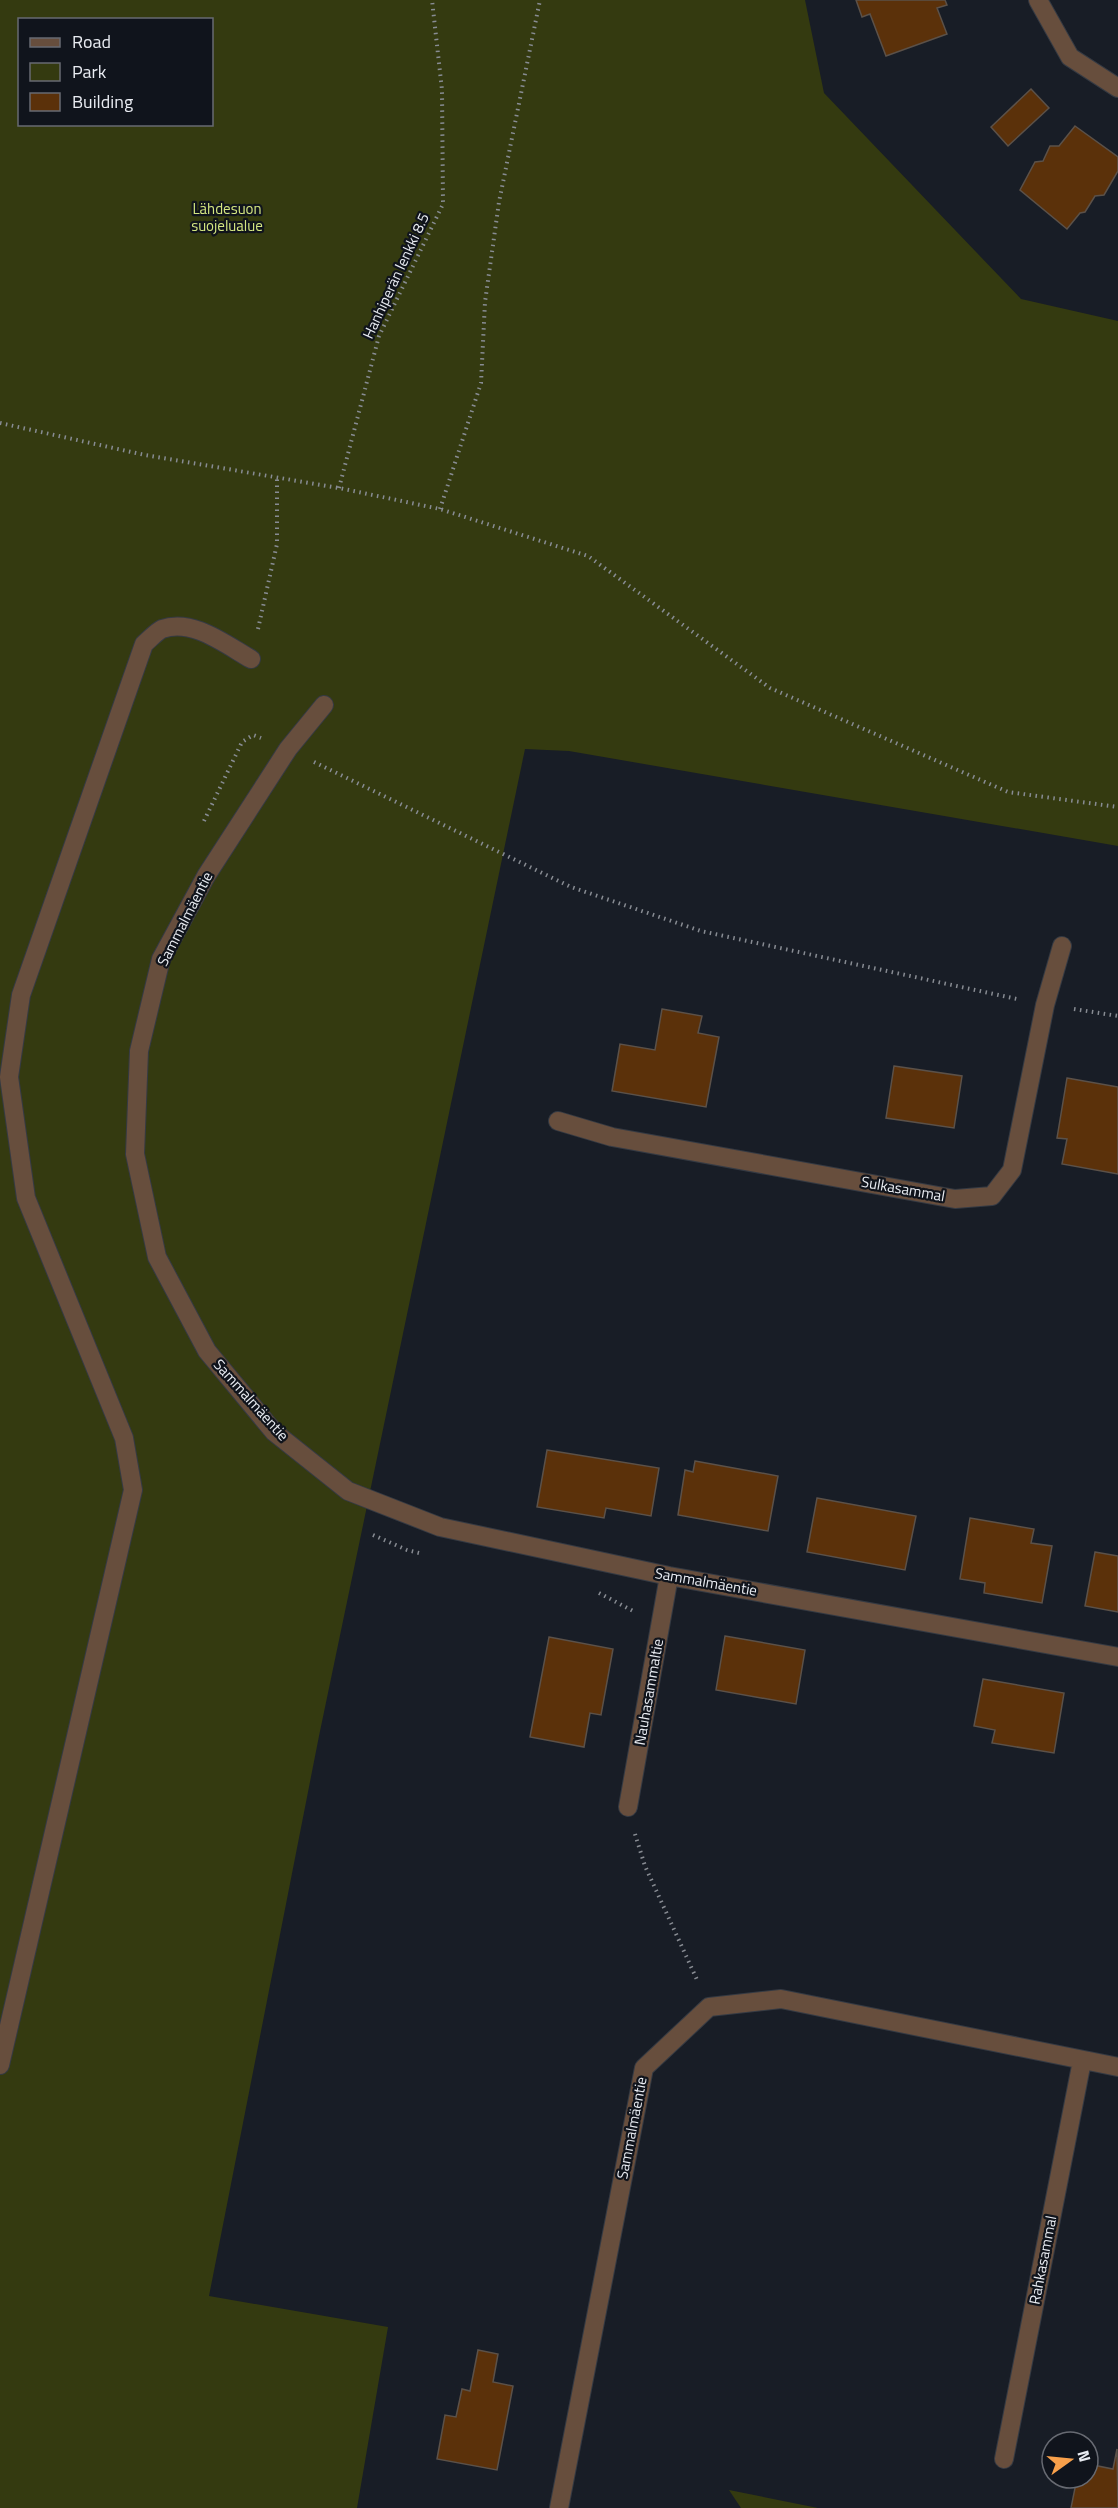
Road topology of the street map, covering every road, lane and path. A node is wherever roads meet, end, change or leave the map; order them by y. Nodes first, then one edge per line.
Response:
1 (432, 0) edge
2 (540, 0) edge
3 (1038, 0) edge
4 (1118, 88) edge
5 (0, 423) edge
6 (277, 477) junction
7 (339, 488) junction
8 (440, 509) junction
9 (251, 659) joint
10 (324, 705) dead end
11 (288, 749) junction
12 (1118, 807) edge
13 (199, 831) dead end
14 (1062, 946) dead end
15 (1045, 1005) junction
16 (1118, 1016) edge
17 (558, 1122) dead end
18 (364, 1531) dead end
19 (429, 1555) dead end
20 (669, 1576) junction
21 (596, 1591) dead end
22 (660, 1626) junction
23 (1118, 1656) edge
24 (628, 1807) joint
25 (709, 2007) junction
26 (1082, 2061) junction
27 (0, 2065) edge
28 (1118, 2067) edge
29 (1004, 2459) dead end
30 (559, 2508) edge

1 - 7 path, Hanhiperän lenkki 8.5
2 - 8 path
3 - 4 street
5 - 6 path
6 - 7 path
6 - 9 path
7 - 8 path
8 - 12 path
9 - 27 street
10 - 11 street, Sammalmäentie
11 - 13 path
11 - 15 path
11 - 20 street, Sammalmäentie
14 - 15 street, Sulkasammal
15 - 16 path
15 - 17 street, Sulkasammal
18 - 19 path
20 - 22 street, Nauhasammaltie
20 - 23 street, Sammalmäentie
21 - 22 path
22 - 24 street, Nauhasammaltie
24 - 25 path
25 - 26 street
25 - 30 street, Sammalmäentie
26 - 28 street
26 - 29 street, Rahkasammal

